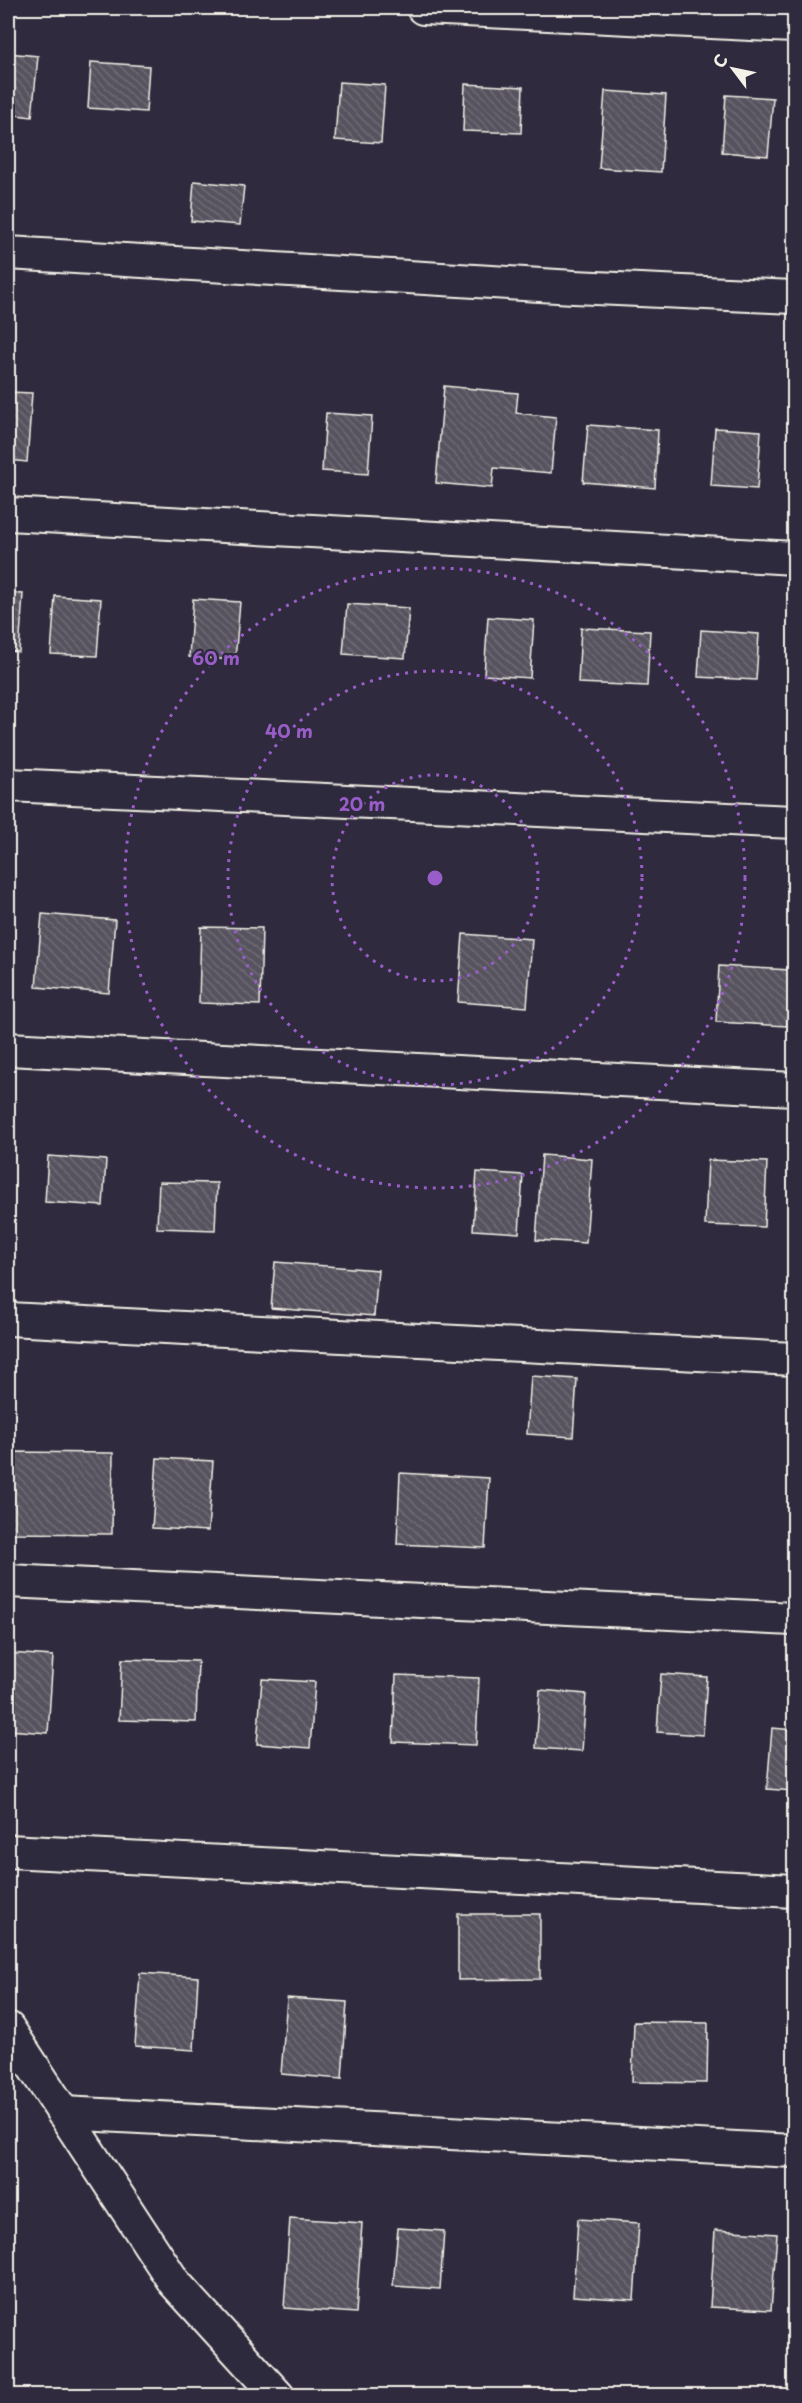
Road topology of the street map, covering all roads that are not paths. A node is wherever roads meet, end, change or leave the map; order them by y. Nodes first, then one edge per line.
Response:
1 (423, 8) edge
2 (795, 27) edge
3 (8, 253) edge
4 (795, 297) edge
5 (8, 514) edge
6 (795, 558) edge
7 (8, 784) edge
8 (795, 822) edge
9 (8, 1049) edge
10 (795, 1089) edge
11 (8, 1320) edge
12 (795, 1359) edge
13 (8, 1581) edge
14 (795, 1619) edge
15 (8, 1851) edge
16 (795, 1891) edge
17 (8, 2028) edge
18 (63, 2114) junction
19 (795, 2151) edge
20 (278, 2396) edge

1 - 2 street
3 - 4 street
5 - 6 street
7 - 8 street
9 - 10 street
11 - 12 street
13 - 14 street
15 - 16 street
17 - 18 street
18 - 19 street
18 - 20 street

